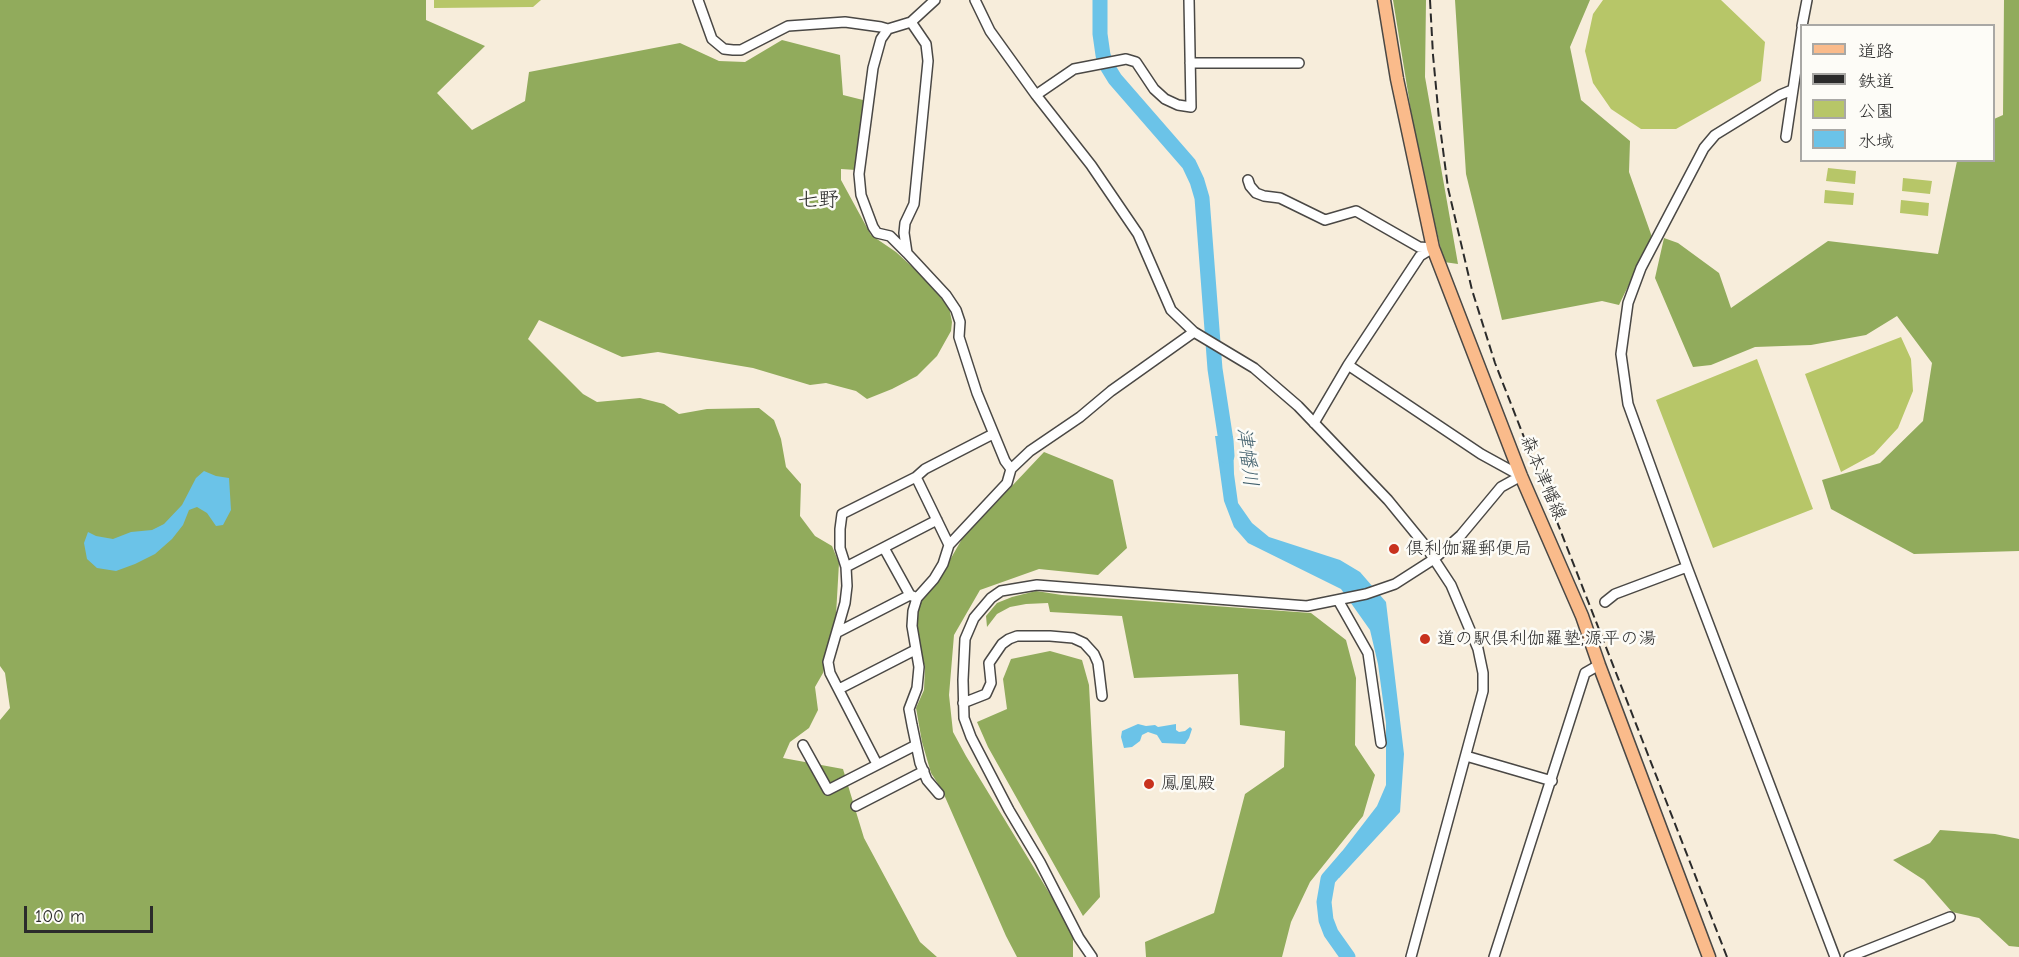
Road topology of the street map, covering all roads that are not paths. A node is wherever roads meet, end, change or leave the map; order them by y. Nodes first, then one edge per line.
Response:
1 (698, 0) edge
2 (935, 0) edge
3 (975, 0) edge
4 (1189, 0) edge
5 (1384, 0) edge
6 (1807, 0) edge
7 (911, 22) junction
8 (1803, 24) edge
9 (888, 29) junction
10 (1800, 40) edge
11 (1190, 63) junction
12 (1299, 63) dead end
13 (1792, 90) junction
14 (1036, 95) junction
15 (1786, 137) dead end
16 (1248, 180) dead end
17 (1434, 248) junction
18 (907, 253) junction
19 (1194, 332) junction
20 (1348, 365) junction
21 (1314, 423) junction
22 (993, 434) junction
23 (1011, 470) junction
24 (1521, 476) junction
25 (916, 477) junction
26 (937, 520) junction
27 (949, 545) junction
28 (884, 548) junction
29 (1434, 559) junction
30 (846, 567) junction
31 (1686, 567) junction
32 (913, 597) junction
33 (1338, 600) junction
34 (1605, 602) dead end
35 (838, 632) junction
36 (915, 650) junction
37 (1599, 665) junction
38 (839, 689) junction
39 (1102, 696) dead end
40 (963, 703) junction
41 (1380, 743) dead end
42 (916, 745) junction
43 (803, 746) dead end
44 (1466, 756) junction
45 (877, 764) junction
46 (924, 771) junction
47 (1552, 781) junction
48 (939, 794) dead end
49 (855, 806) dead end
50 (1950, 917) dead end
51 (1092, 957) edge
52 (1410, 957) edge
53 (1494, 957) edge
54 (1709, 957) edge
55 (1835, 957) edge
56 (1849, 957) edge

1 - 9 street
2 - 7 street
3 - 14 street
4 - 11 street
5 - 17 main road, 森本津幡線
6 - 8 street
7 - 9 street
7 - 18 street
9 - 18 street
10 - 13 street
11 - 12 street
11 - 14 street
13 - 15 street
13 - 31 street
14 - 19 street
16 - 17 street
17 - 20 street
17 - 24 main road, 森本津幡線
18 - 22 street
19 - 21 street
19 - 23 street
20 - 21 street
20 - 24 street
21 - 29 street
22 - 23 street
22 - 25 street
23 - 27 street
24 - 29 street
24 - 37 main road, 森本津幡線
25 - 26 street
25 - 30 street
26 - 27 street
26 - 28 street
27 - 32 street
28 - 30 street
28 - 32 street
29 - 33 street
29 - 44 street
30 - 35 street
31 - 34 street
31 - 55 street
32 - 35 street
32 - 36 street
33 - 40 street
33 - 41 street
35 - 38 street
36 - 38 street
36 - 42 street
37 - 47 street
37 - 54 main road, 森本津幡線
38 - 45 street
39 - 40 street
40 - 51 street
42 - 45 street
42 - 46 street
43 - 45 street
44 - 47 street
44 - 52 street
46 - 48 street
46 - 49 street
47 - 53 street
50 - 56 street

